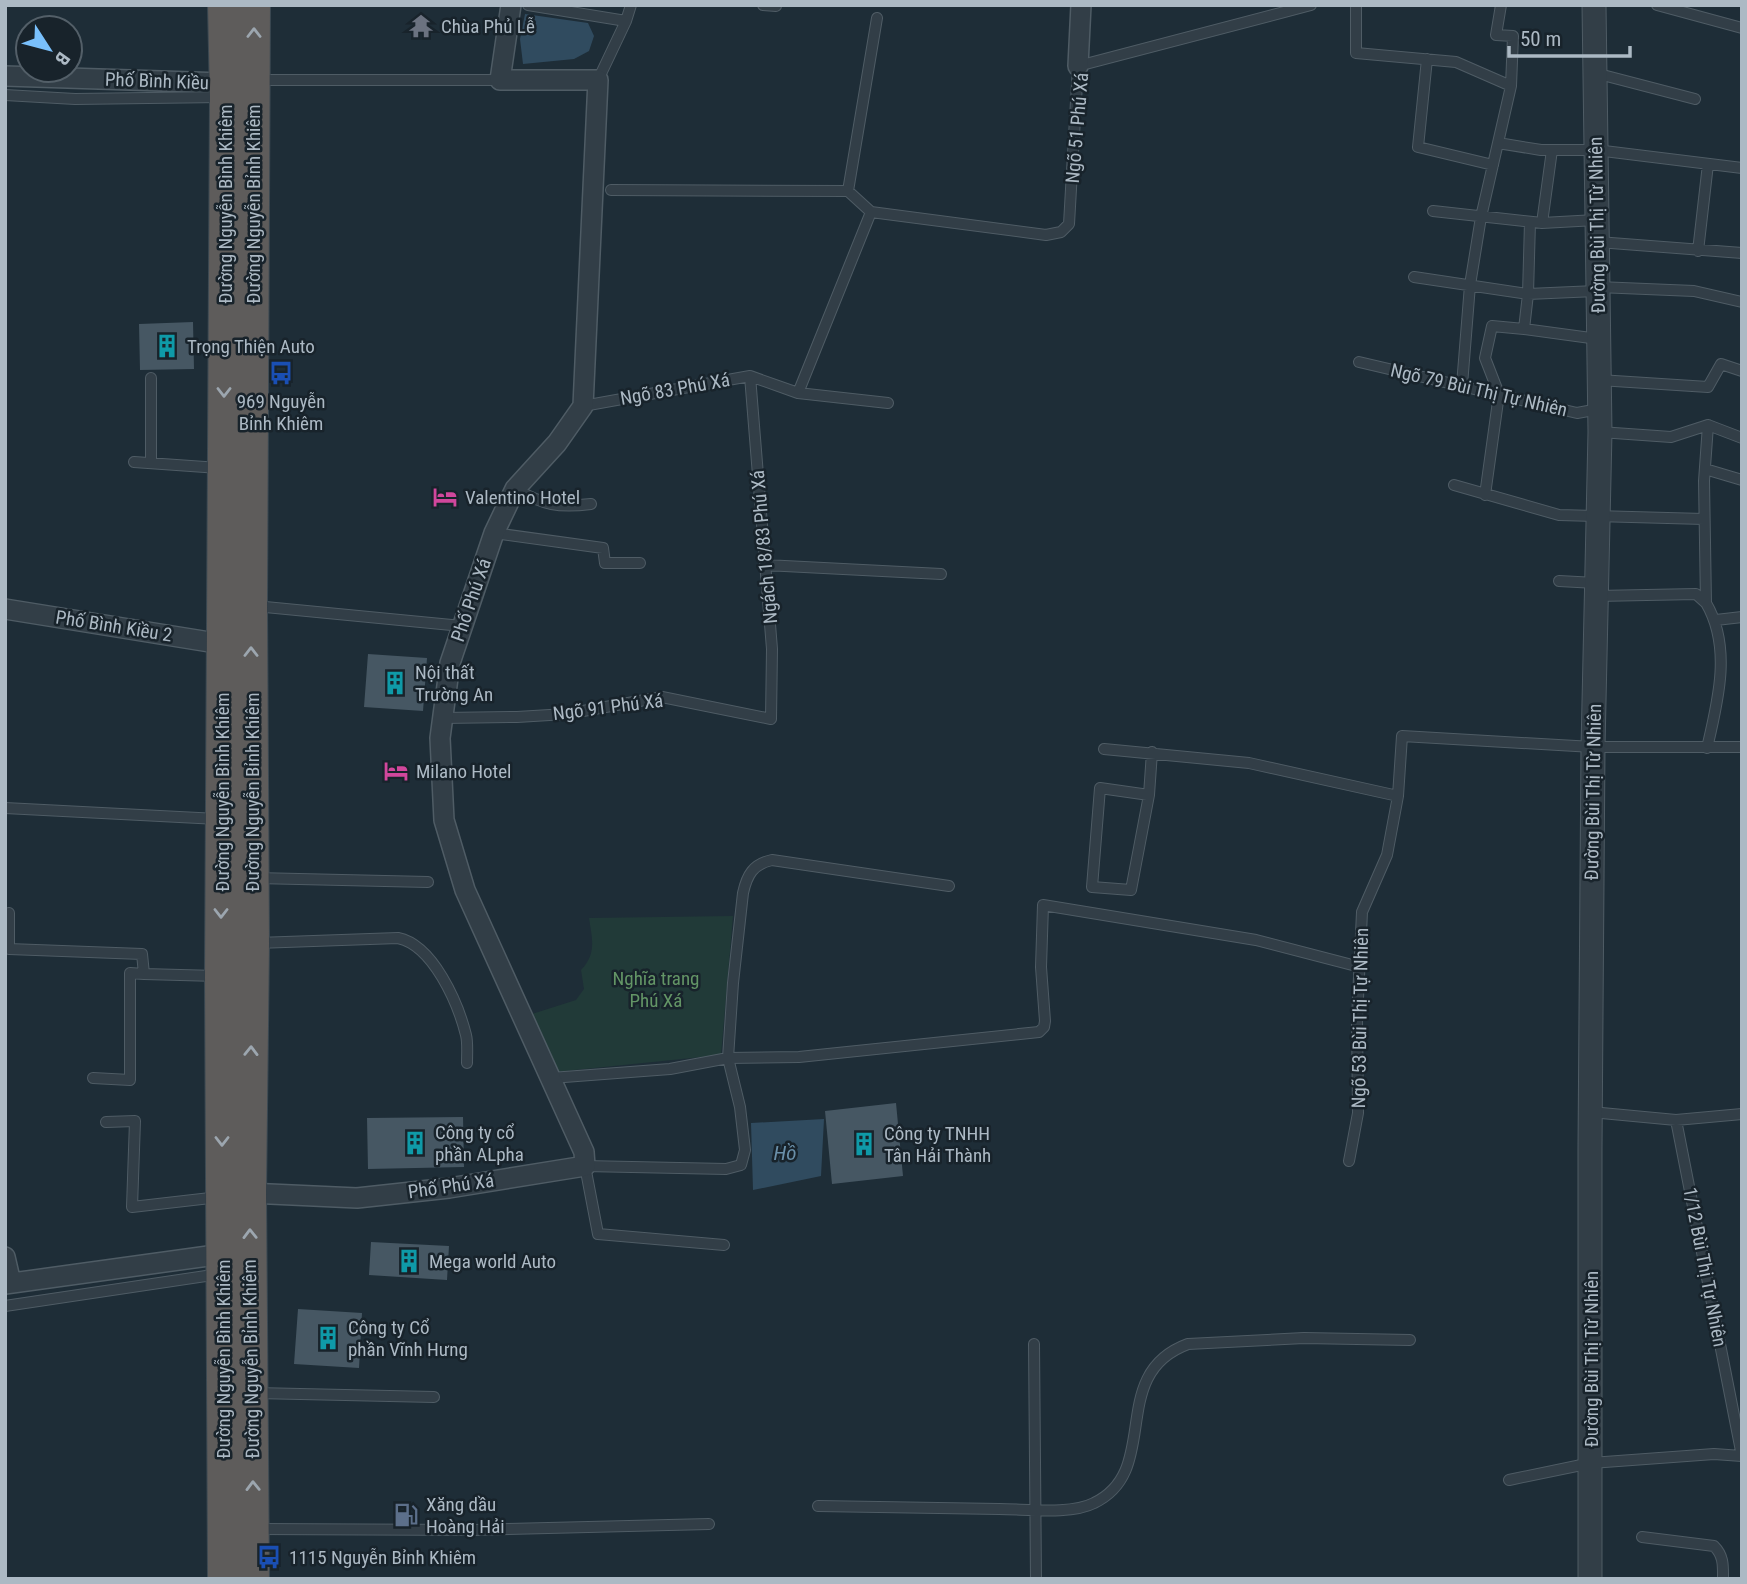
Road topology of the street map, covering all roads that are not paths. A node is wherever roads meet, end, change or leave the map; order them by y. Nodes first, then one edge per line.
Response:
1 (224, 5) edge
2 (254, 5) edge
3 (511, 5) edge
4 (528, 5) edge
5 (631, 5) edge
6 (762, 5) edge
7 (1311, 5) edge
8 (1356, 5) edge
9 (1501, 5) edge
10 (1594, 5) edge
11 (1657, 5) edge
12 (776, 6) edge
13 (1082, 6) edge
14 (877, 18) dead end
15 (626, 21) junction
16 (1742, 28) edge
17 (1427, 59) junction
18 (1078, 66) junction
19 (1595, 73) junction
20 (5, 76) edge
21 (500, 80) junction
22 (598, 80) junction
23 (1511, 86) junction
24 (235, 87) junction
25 (5, 95) edge
26 (1695, 99) dead end
27 (1498, 143) junction
28 (1552, 150) junction
29 (1596, 150) junction
30 (1493, 164) junction
31 (1708, 164) junction
32 (1742, 168) edge
33 (611, 190) dead end
34 (848, 191) junction
35 (1433, 211) dead end
36 (871, 212) junction
37 (1481, 216) junction
38 (1530, 222) junction
39 (1542, 223) junction
40 (1597, 231) junction
41 (1698, 251) junction
42 (1742, 253) edge
43 (1414, 277) dead end
44 (1470, 285) junction
45 (1598, 287) junction
46 (1528, 294) junction
47 (1742, 302) edge
48 (1524, 329) junction
49 (1598, 339) junction
50 (1359, 362) dead end
51 (1742, 370) edge
52 (750, 376) junction
53 (151, 378) dead end
54 (1599, 380) junction
55 (1462, 386) junction
56 (798, 393) junction
57 (1499, 394) junction
58 (888, 403) dead end
59 (583, 406) junction
60 (1599, 409) junction
61 (1708, 425) junction
62 (1600, 432) junction
63 (1742, 438) edge
64 (134, 462) dead end
65 (151, 463) junction
66 (223, 469) junction
67 (1705, 469) junction
68 (1742, 480) edge
69 (1454, 485) dead end
70 (515, 489) junction
71 (1485, 495) junction
72 (591, 505) dead end
73 (1598, 514) junction
74 (1704, 519) junction
75 (494, 533) junction
76 (640, 563) dead end
77 (765, 565) junction
78 (941, 574) dead end
79 (1559, 581) dead end
80 (1596, 589) junction
81 (1706, 603) junction
82 (251, 606) junction
83 (5, 609) edge
84 (1742, 617) edge
85 (1716, 620) junction
86 (462, 626) junction
87 (222, 644) junction
88 (443, 718) junction
89 (771, 719) joint
90 (1593, 747) junction
91 (1742, 747) edge
92 (1104, 748) dead end
93 (1707, 748) junction
94 (1152, 752) junction
95 (1149, 795) junction
96 (1398, 796) junction
97 (5, 808) edge
98 (222, 819) junction
99 (252, 878) junction
100 (428, 882) dead end
101 (949, 886) dead end
102 (9, 913) dead end
103 (253, 943) junction
104 (1360, 967) junction
105 (144, 974) junction
106 (221, 977) junction
107 (728, 1058) junction
108 (467, 1063) dead end
109 (93, 1078) dead end
110 (551, 1078) junction
111 (1591, 1112) junction
112 (1742, 1114) edge
113 (1676, 1120) junction
114 (106, 1122) dead end
115 (1349, 1161) dead end
116 (584, 1166) junction
117 (236, 1195) junction
118 (724, 1245) dead end
119 (5, 1257) edge
120 (223, 1264) junction
121 (8, 1284) edge
122 (5, 1306) edge
123 (1410, 1340) dead end
124 (1034, 1344) dead end
125 (252, 1393) junction
126 (434, 1397) dead end
127 (1742, 1456) edge
128 (1591, 1463) junction
129 (1509, 1480) dead end
130 (818, 1506) dead end
131 (1034, 1509) junction
132 (709, 1524) dead end
133 (253, 1529) junction
134 (1642, 1537) dead end
135 (224, 1579) edge
136 (253, 1579) edge
137 (1035, 1579) edge
138 (1590, 1579) edge
139 (1723, 1579) edge

1 - 24 highway, Đường Nguyễn Bình Khiêm
24 -> 2 highway, Đường Nguyễn Bỉnh Khiêm
3 - 21 street
4 - 15 lane
5 - 15 lane
6 - 12 lane
7 - 18 lane, Ngõ 51 Phú Xá
8 - 17 lane
9 - 23 lane
10 - 19 street, Đường Bùi Thị Từ Nhiên
11 - 16 lane
13 - 18 street
14 - 34 lane
15 - 22 lane
17 - 23 lane
17 - 30 lane
18 - 36 lane, Ngõ 51 Phú Xá
19 - 26 lane
19 - 29 street, Đường Bùi Thị Từ Nhiên
20 - 24 street, Phố Bình Kiều
21 - 22 street
21 - 24 lane
22 - 59 street
23 - 27 lane
24 - 25 lane
24 -> 66 highway, Đường Nguyễn Bình Khiêm
24 - 82 highway, Đường Nguyễn Bỉnh Khiêm
27 - 28 lane
27 - 30 lane
28 - 29 lane
28 - 39 lane
29 - 31 lane
29 - 40 street, Đường Bùi Thị Từ Nhiên
30 - 37 lane
31 - 32 lane
31 - 41 lane
33 - 34 lane
34 - 36 lane
35 - 37 lane
36 - 56 lane
37 - 38 lane
37 - 44 lane
38 - 39 lane
38 - 46 lane
39 - 40 lane
40 - 41 lane
40 - 45 street, Đường Bùi Thị Từ Nhiên
41 - 42 lane
43 - 44 lane
44 - 46 lane
44 - 55 lane
45 - 46 lane
45 - 47 lane
45 - 49 street, Đường Bùi Thị Từ Nhiên
46 - 48 lane
48 - 49 lane
48 - 57 lane
49 - 54 street, Đường Bùi Thị Từ Nhiên
50 - 55 lane, Ngõ 79 Bùi Thị Tự Nhiên
51 - 54 lane
52 - 56 lane, Ngõ 83 Phú Xá
52 - 59 lane, Ngõ 83 Phú Xá
52 - 77 lane, Ngách 18/83 Phú Xá
53 - 65 lane
54 - 60 street, Đường Bùi Thị Từ Nhiên
55 - 57 lane, Ngõ 79 Bùi Thị Tự Nhiên
56 - 58 lane, Ngõ 83 Phú Xá
57 - 60 lane, Ngõ 79 Bùi Thị Tự Nhiên
57 - 71 lane
59 - 70 street, Phố Phú Xá
60 - 62 street, Đường Bùi Thị Từ Nhiên
61 - 62 lane
61 - 63 lane
61 - 67 lane
62 - 73 street, Đường Bùi Thị Từ Nhiên
64 - 65 lane
65 - 66 lane
66 - 87 highway, Đường Nguyễn Bình Khiêm
67 - 68 lane
67 - 74 lane
69 - 71 lane
70 - 72 lane
70 - 75 street, Phố Phú Xá
71 - 73 lane
73 - 74 lane
73 - 80 street, Đường Bùi Thị Từ Nhiên
74 - 81 lane
75 - 76 lane
75 - 86 street, Phố Phú Xá
77 - 78 lane
77 - 89 lane, Ngách 18/83 Phú Xá
79 - 80 lane
80 - 81 lane
80 - 90 street, Đường Bùi Thị Từ Nhiên
81 - 85 lane
82 - 86 lane
99 -> 82 highway, Đường Nguyễn Bỉnh Khiêm
83 - 87 street, Phố Bình Kiều 2
84 - 85 lane
85 - 93 lane
86 - 88 street, Phố Phú Xá
87 - 98 highway, Đường Nguyễn Bình Khiêm
88 - 89 lane, Ngõ 91 Phú Xá
88 - 110 street, Phố Phú Xá
90 - 93 lane
90 - 96 lane, Ngõ 53 Bùi Thị Tự Nhiên
90 - 111 street, Đường Bùi Thị Từ Nhiên
91 - 93 lane
92 - 94 lane
94 - 95 lane
94 - 96 lane
95 - 95 lane
96 - 104 lane, Ngõ 53 Bùi Thị Tự Nhiên
97 - 98 lane
98 -> 106 highway, Đường Nguyễn Bình Khiêm
99 - 100 lane
99 - 103 highway, Đường Nguyễn Bỉnh Khiêm
101 - 107 lane
102 - 105 lane
103 - 108 lane
117 -> 103 highway, Đường Nguyễn Bỉnh Khiêm
104 - 107 lane
104 - 115 lane, Ngõ 53 Bùi Thị Tự Nhiên
105 - 106 lane
105 - 109 lane
106 -> 117 highway, Đường Nguyễn Bình Khiêm
107 - 110 lane
107 - 116 lane
110 - 116 street, Phố Phú Xá
111 - 113 lane
111 - 128 street, Đường Bùi Thị Từ Nhiên
112 - 113 lane
113 - 127 lane, 1/12 Bùi Thị Tự Nhiên
114 - 117 lane
116 - 117 street, Phố Phú Xá
116 - 118 lane
117 - 120 highway, Đường Nguyễn Bình Khiêm
125 -> 117 highway, Đường Nguyễn Bỉnh Khiêm
119 - 121 street
120 - 121 street
120 - 122 lane
120 - 135 highway, Đường Nguyễn Bình Khiêm
123 - 131 lane
124 - 131 lane
125 - 126 lane
133 -> 125 highway, Đường Nguyễn Bỉnh Khiêm
127 - 128 lane
128 - 129 lane
128 - 138 street, Đường Bùi Thị Từ Nhiên
130 - 131 lane
131 - 137 lane
132 - 133 lane
133 - 136 highway, Đường Nguyễn Bỉnh Khiêm
134 - 139 lane

